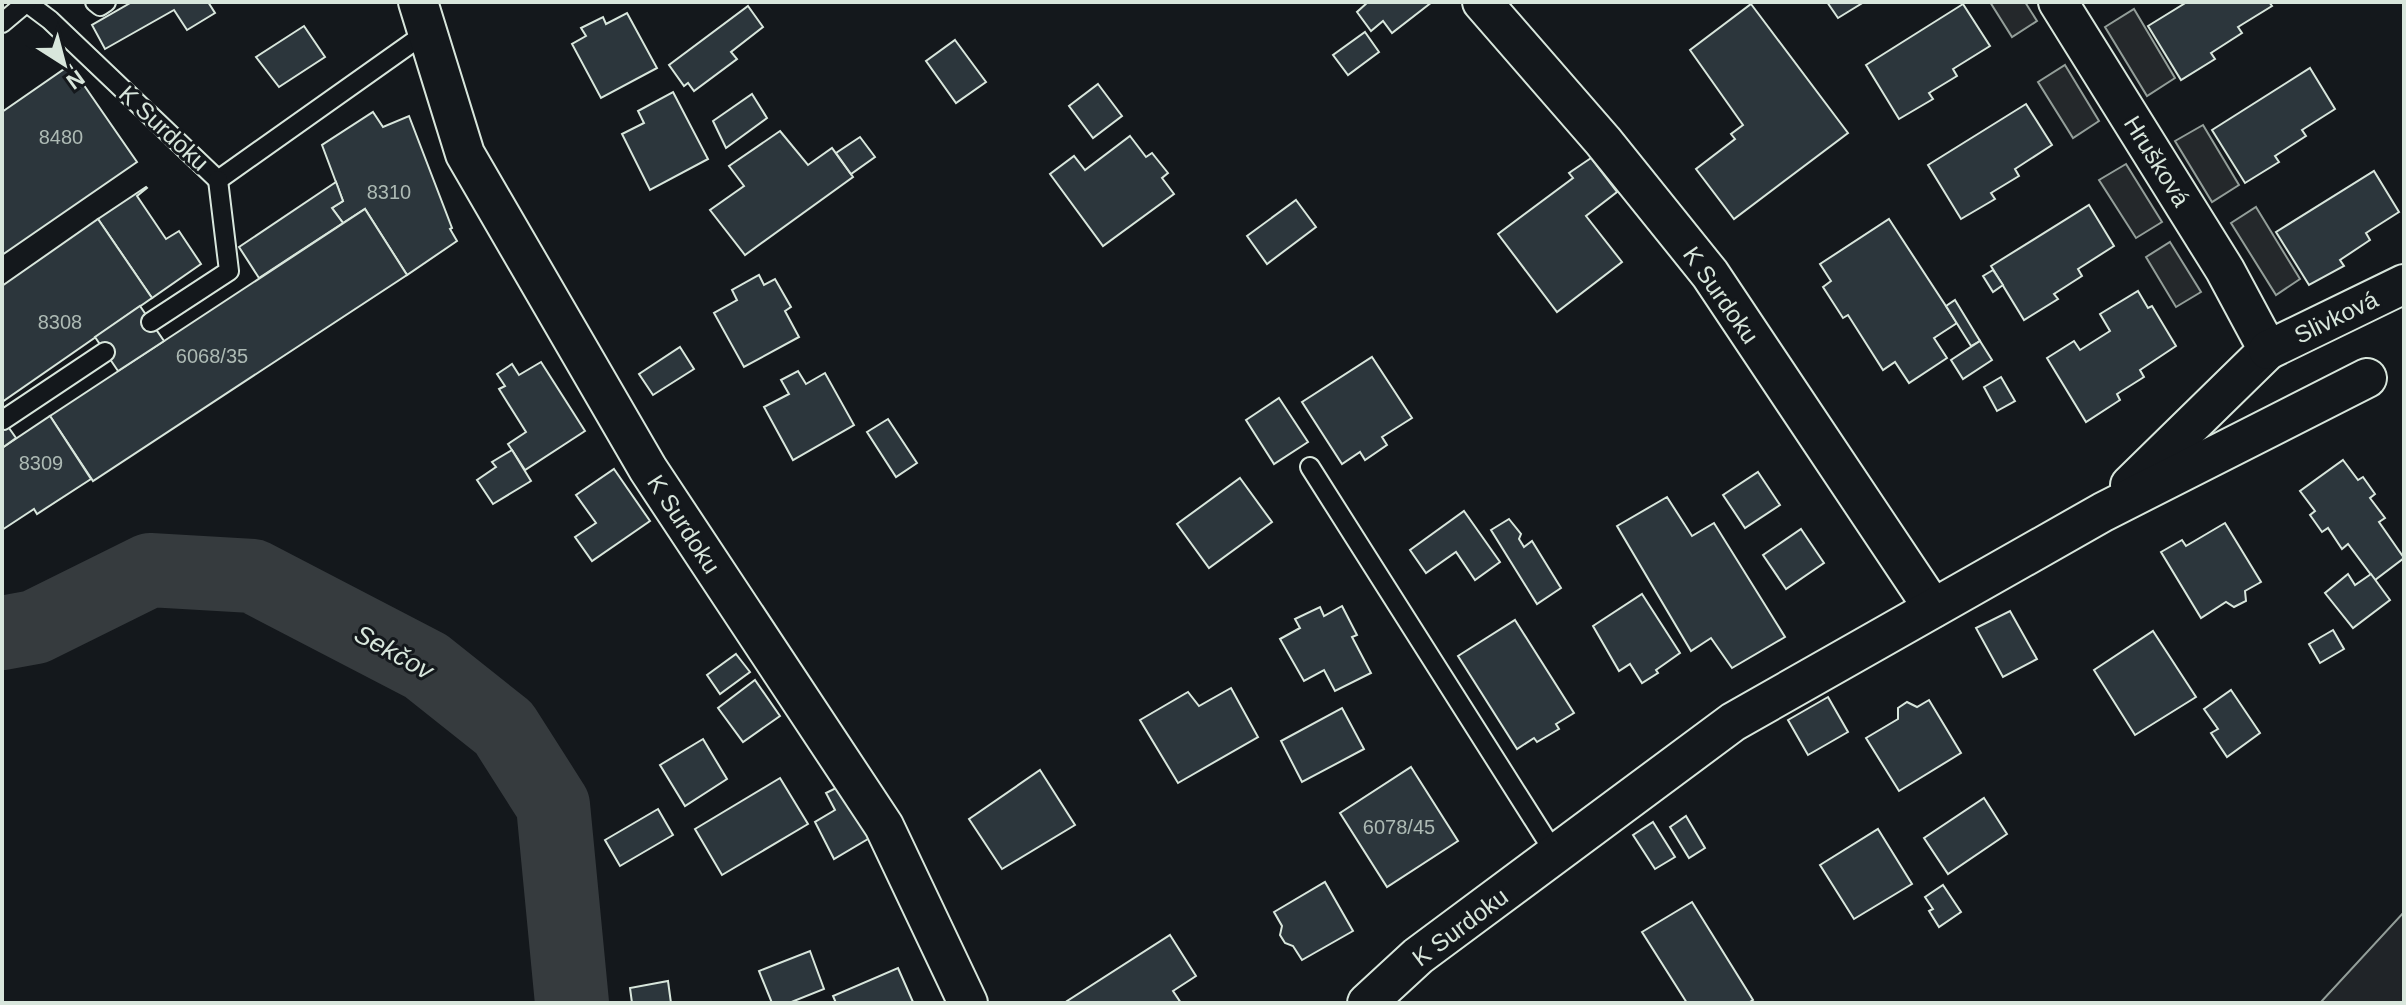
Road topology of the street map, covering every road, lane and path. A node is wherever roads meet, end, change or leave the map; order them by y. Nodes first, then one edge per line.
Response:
1 (27, 2) edge
2 (95, 2) edge
3 (106, 2) edge
4 (1482, 2) edge
5 (2058, 2) edge
6 (423, 17) edge
7 (2, 23) edge
8 (218, 180) junction
9 (2404, 284) edge
10 (151, 322) dead end
11 (2260, 336) junction
12 (105, 352) dead end
13 (2367, 378) dead end
14 (3, 420) edge
15 (1310, 467) dead end
16 (2103, 512) junction
17 (1933, 608) junction
18 (1556, 855) junction
19 (968, 1003) edge
20 (1367, 1003) edge

1 - 7 lane, K Surdoku
1 - 8 lane, K Surdoku
2 - 3 lane
4 - 17 street, K Surdoku
5 - 11 street, Hrušková
6 - 8 lane, K Surdoku
6 - 19 street, K Surdoku
8 - 10 lane
9 - 11 street, Slivková
11 - 16 street, K Surdoku
12 - 14 lane
13 - 16 street, K Surdoku
15 - 18 lane
16 - 17 street, K Surdoku
17 - 18 street, K Surdoku
18 - 20 street, K Surdoku

